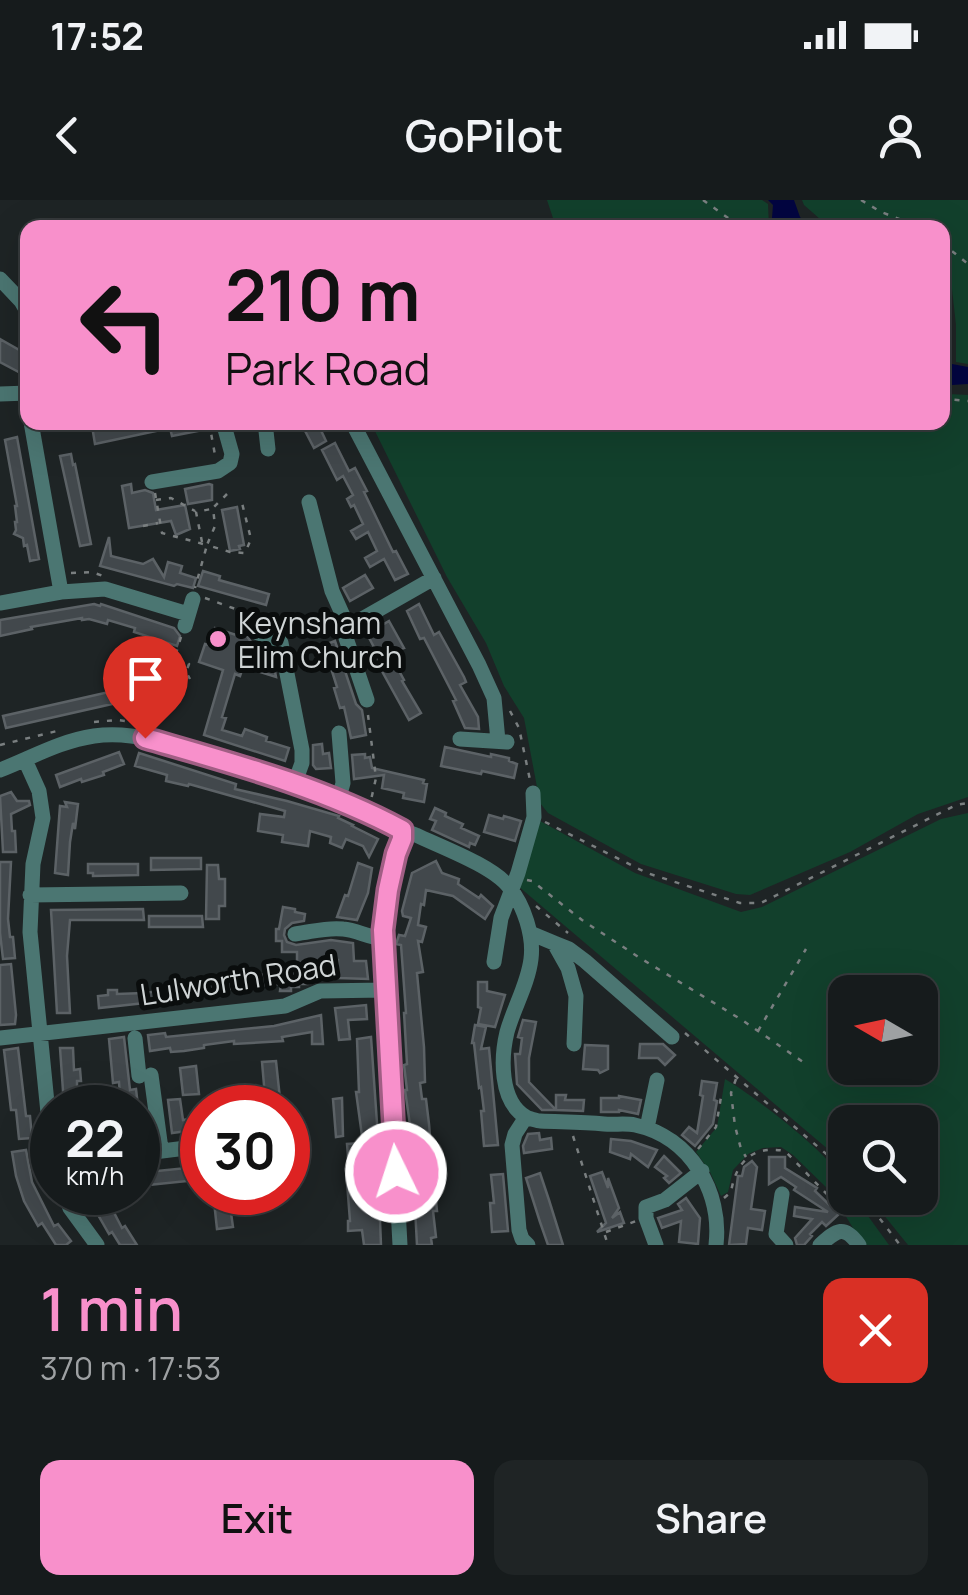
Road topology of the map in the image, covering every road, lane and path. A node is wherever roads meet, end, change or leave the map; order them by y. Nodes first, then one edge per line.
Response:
1 (704, 200) edge
2 (861, 200) edge
3 (731, 220) edge
4 (902, 220) edge
5 (0, 279) edge
6 (20, 301) edge
7 (32, 430) edge
8 (210, 430) edge
9 (226, 430) edge
10 (266, 430) edge
11 (356, 430) edge
12 (268, 449) dead end
13 (218, 471) junction
14 (152, 482) joint
15 (227, 494) dead end
16 (156, 500) junction
17 (309, 502) dead end
18 (242, 503) dead end
19 (212, 508) junction
20 (196, 512) junction
21 (160, 523) junction
22 (143, 526) dead end
23 (205, 545) junction
24 (434, 578) junction
25 (62, 592) junction
26 (0, 604) edge
27 (188, 613) junction
28 (348, 627) junction
29 (258, 633) dead end
30 (190, 678) dead end
31 (367, 700) joint
32 (339, 733) dead end
33 (460, 739) dead end
34 (25, 760) junction
35 (0, 770) edge
36 (294, 785) junction
37 (533, 792) dead end
38 (338, 801) junction
39 (968, 802) edge
40 (366, 811) junction
41 (534, 816) junction
42 (402, 830) junction
43 (514, 884) junction
44 (180, 893) dead end
45 (30, 895) junction
46 (530, 933) junction
47 (295, 934) dead end
48 (383, 938) junction
49 (554, 943) junction
50 (806, 949) dead end
51 (494, 962) dead end
52 (384, 990) junction
53 (758, 1032) junction
54 (40, 1033) junction
55 (672, 1037) dead end
56 (0, 1038) edge
57 (134, 1038) dead end
58 (574, 1044) dead end
59 (806, 1064) dead end
60 (737, 1078) dead end
61 (657, 1080) dead end
62 (45, 1085) edge
63 (722, 1091) dead end
64 (526, 1118) junction
65 (647, 1128) junction
66 (568, 1129) junction
67 (580, 1135) dead end
68 (180, 1147) edge
69 (169, 1148) junction
70 (160, 1150) edge
71 (690, 1158) junction
72 (746, 1158) junction
73 (702, 1171) junction
74 (782, 1194) dead end
75 (712, 1202) junction
76 (75, 1215) edge
77 (877, 1215) edge
78 (646, 1218) junction
79 (857, 1226) dead end
80 (604, 1232) junction
81 (97, 1245) edge
82 (400, 1245) edge
83 (528, 1245) edge
84 (608, 1245) edge
85 (656, 1245) edge
86 (716, 1245) edge
87 (786, 1245) edge
88 (820, 1245) edge
89 (859, 1245) edge
90 (900, 1245) edge

1 - 3 path
2 - 4 path
5 - 6 street
7 - 25 street
8 - 13 path
9 - 13 street
10 - 12 street
11 - 24 street
13 - 14 street
14 - 16 path
15 - 19 path
16 - 20 path
16 - 21 path
17 - 28 street
18 - 23 path
19 - 20 path
19 - 23 path
20 - 23 path
21 - 22 path
21 - 23 path
23 - 27 path
24 - 28 street
24 - 33 street
25 - 26 street
25 - 27 street
27 - 30 path
28 - 31 street
29 - 36 street
31 - 40 path
32 - 38 street
34 - 35 street
34 - 36 street
34 - 45 street
36 - 38 street
37 - 41 street
38 - 40 street
39 - 41 path
40 - 42 street
41 - 43 street
42 - 43 street
42 - 48 street
43 - 46 street
43 - 51 street
43 - 53 path
44 - 45 street
45 - 54 street
46 - 49 street
46 - 64 street
47 - 48 street
48 - 52 street
49 - 55 street
49 - 58 street
50 - 53 path
52 - 54 street, Lulworth Road
52 - 82 street
53 - 59 path
54 - 56 street, Lulworth Road
54 - 62 street
57 - 69 street
60 - 72 path
61 - 65 street
63 - 71 path
64 - 66 street
64 - 83 street
65 - 66 street
65 - 71 street
66 - 67 path
66 - 80 path
68 - 69 street
69 - 70 street
71 - 73 street
72 - 75 path
72 - 79 path
73 - 75 street
73 - 78 street
74 - 87 street
75 - 86 street
76 - 81 street
77 - 90 path
78 - 80 path
78 - 85 street
80 - 84 path
88 - 89 street

